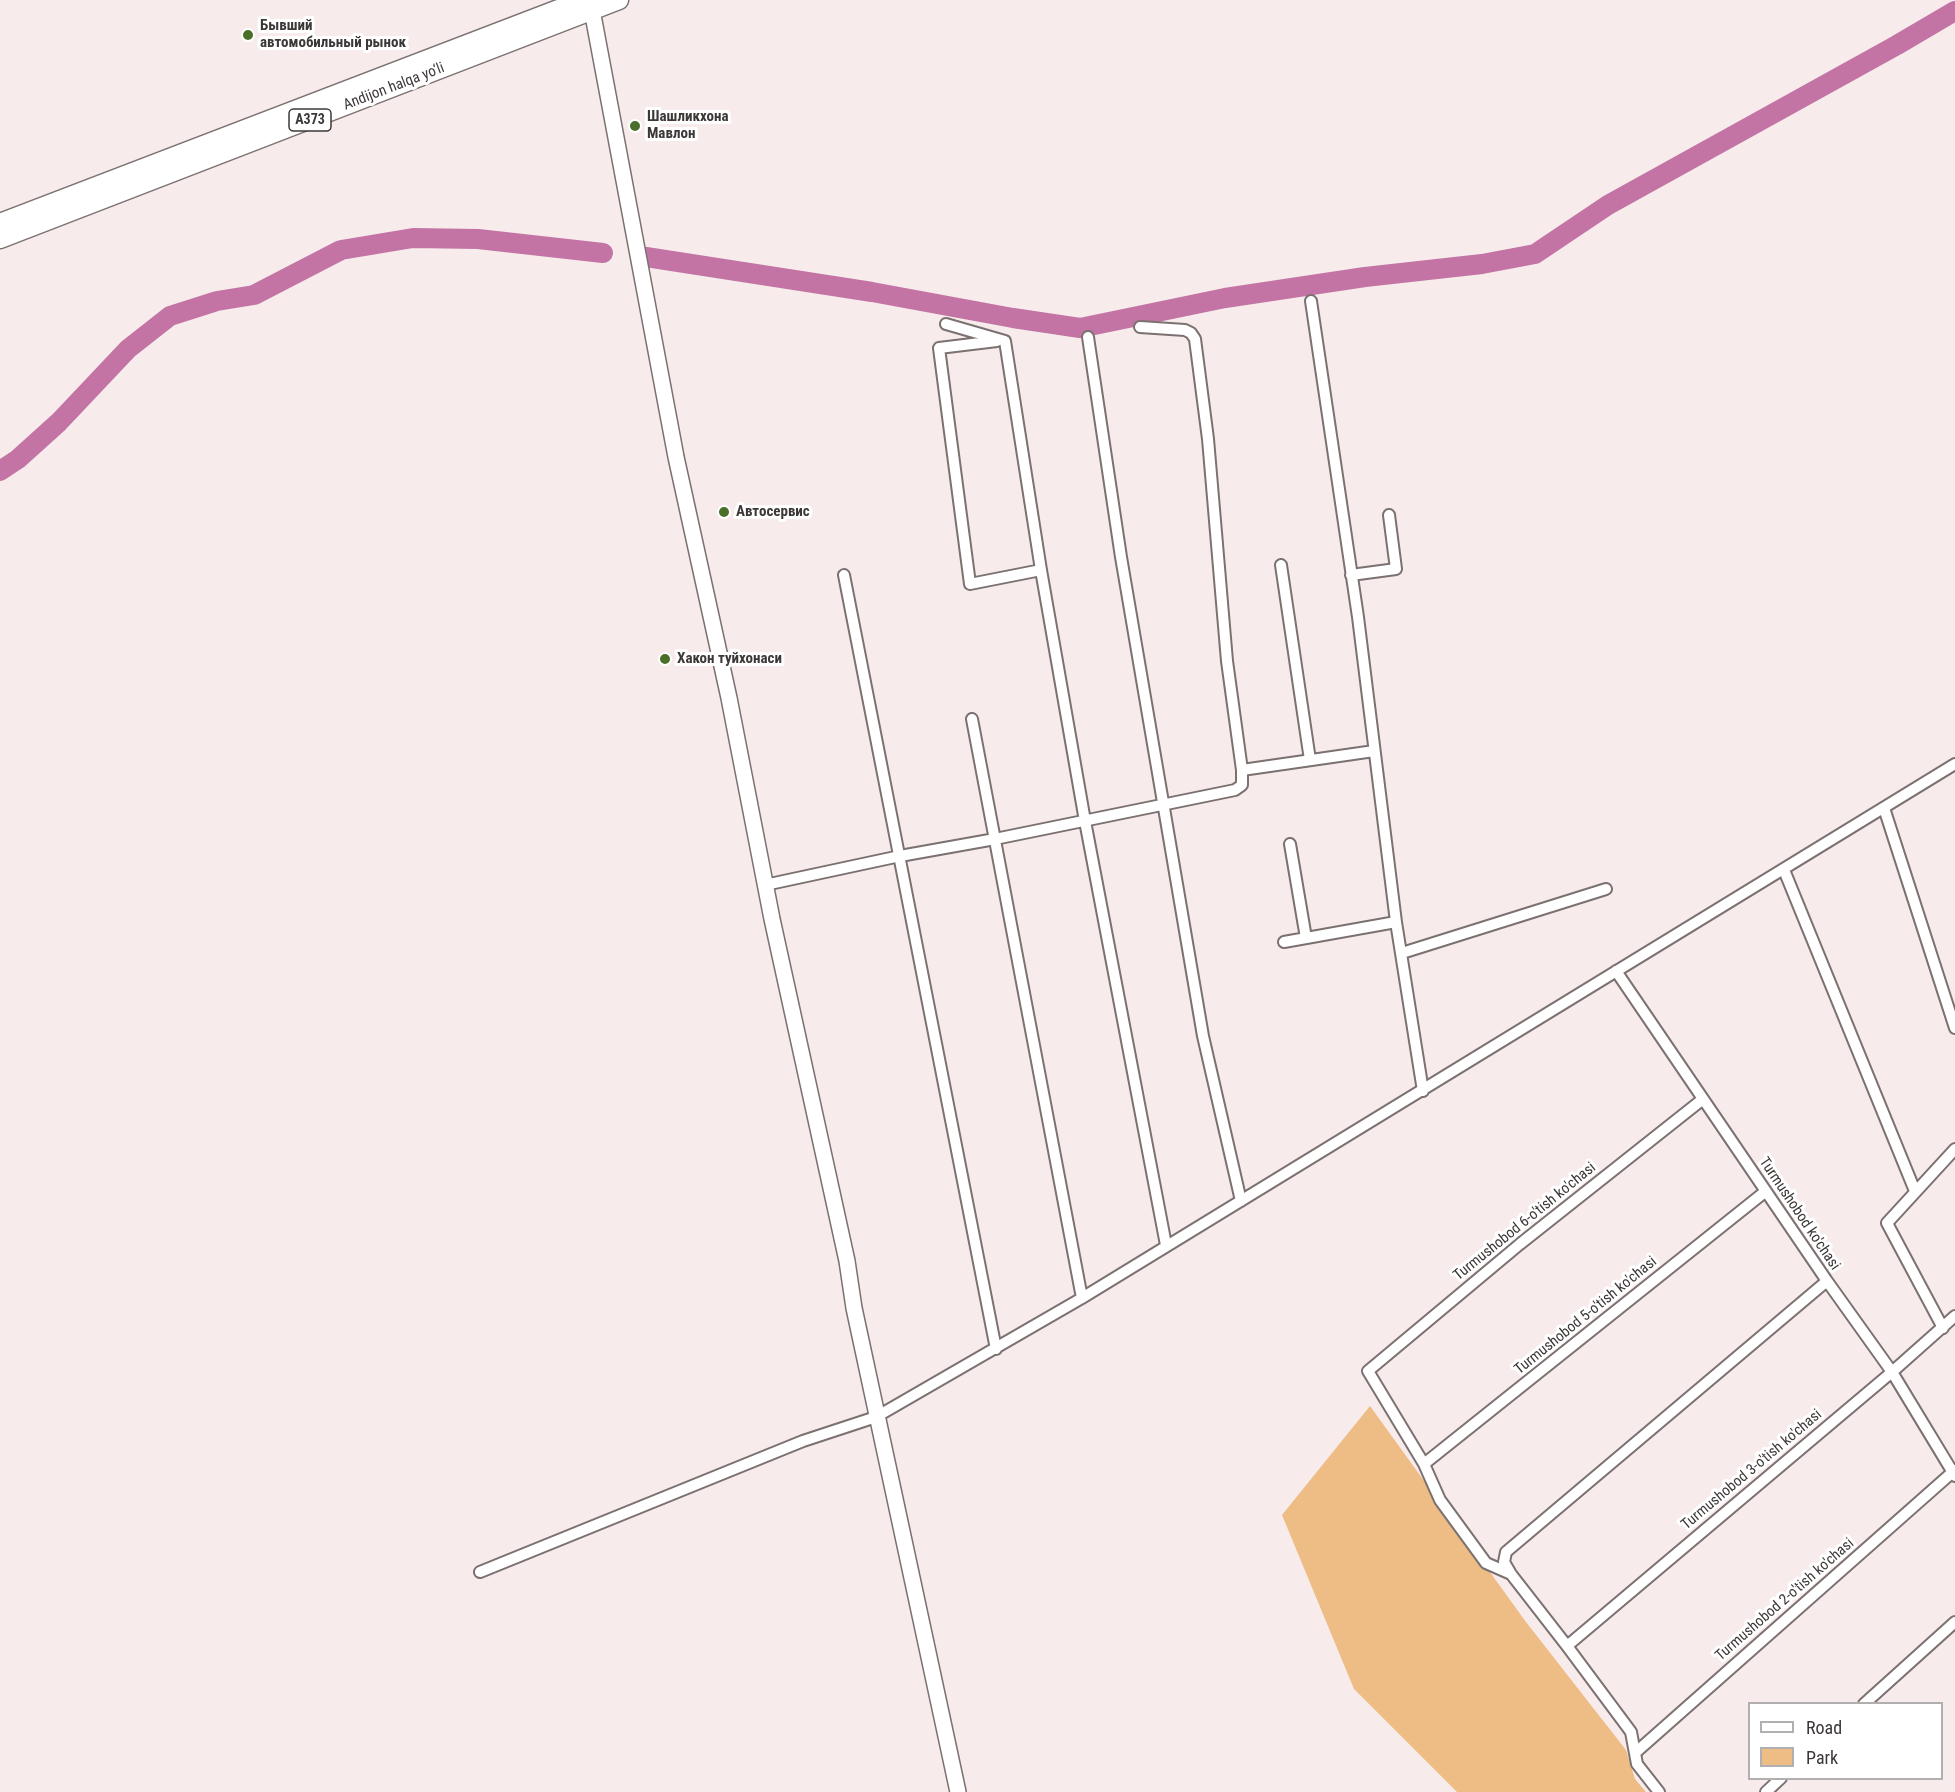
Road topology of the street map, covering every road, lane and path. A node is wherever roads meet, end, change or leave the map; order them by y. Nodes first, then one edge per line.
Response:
1 (619, 0) edge
2 (587, 4) edge
3 (0, 223) edge
4 (0, 238) edge
5 (1311, 301) dead end
6 (946, 324) dead end
7 (1140, 327) dead end
8 (1088, 337) dead end
9 (1003, 340) junction
10 (1389, 515) dead end
11 (1281, 564) dead end
12 (1041, 570) junction
13 (844, 575) dead end
14 (1351, 575) junction
15 (972, 719) dead end
16 (1374, 751) junction
17 (1310, 760) junction
18 (1955, 764) edge
19 (1242, 770) junction
20 (1164, 805) junction
21 (1884, 808) junction
22 (1085, 821) junction
23 (995, 839) junction
24 (1290, 844) dead end
25 (900, 855) junction
26 (1784, 870) junction
27 (765, 885) junction
28 (1606, 889) dead end
29 (1396, 921) junction
30 (1306, 938) junction
31 (1284, 942) dead end
32 (1402, 953) junction
33 (1616, 971) junction
34 (1955, 1028) edge
35 (1423, 1090) junction
36 (1703, 1099) junction
37 (1955, 1149) edge
38 (1766, 1191) junction
39 (1915, 1191) junction
40 (1241, 1201) junction
41 (1166, 1245) junction
42 (1827, 1281) junction
43 (1082, 1298) junction
44 (1955, 1316) edge
45 (1943, 1328) junction
46 (996, 1349) junction
47 (1892, 1372) junction
48 (876, 1417) junction
49 (1424, 1464) junction
50 (1954, 1473) edge
51 (480, 1572) dead end
52 (1511, 1574) junction
53 (1955, 1622) edge
54 (1567, 1646) junction
55 (1866, 1702) edge
56 (1635, 1753) junction
57 (1780, 1780) edge
58 (958, 1792) edge
59 (1659, 1792) edge
60 (1766, 1792) edge

1 - 2 highway, Andijon halqa yo‘li / A373
2 - 3 highway, Andijon halqa yo‘li / A373
2 - 4 highway, Andijon halqa yo‘li / A373
2 - 27 main road
5 - 14 street
6 - 9 street
7 - 19 street
8 - 20 street
9 - 12 street
9 - 12 street
10 - 14 street
11 - 17 street
12 - 22 street
13 - 25 street
14 - 16 street
15 - 23 street
16 - 17 street
16 - 29 street
17 - 19 street
18 - 21 street
19 - 20 street
20 - 22 street
20 - 40 street
21 - 26 street
21 - 34 street
22 - 23 street
22 - 41 street
23 - 25 street
23 - 43 street
24 - 30 street
25 - 27 street
25 - 46 street
26 - 33 street
26 - 39 street
27 - 48 main road
28 - 32 street
29 - 30 street
29 - 32 street
30 - 31 street
32 - 35 street
33 - 35 street
33 - 36 street, Turmushobod ko'chasi
35 - 40 street
36 - 38 street, Turmushobod ko'chasi
36 - 49 street, Turmushobod 6-o'tish ko'chasi
37 - 39 street
38 - 42 street, Turmushobod ko'chasi
38 - 49 street, Turmushobod 5-o'tish ko'chasi
39 - 45 street
40 - 41 street
41 - 43 street
42 - 47 street, Turmushobod ko'chasi
42 - 52 street
43 - 46 street
44 - 45 street, Turmushobod 3-o'tish ko'chasi
45 - 47 street, Turmushobod 3-o'tish ko'chasi
46 - 48 street
47 - 50 street, Turmushobod ko'chasi
47 - 54 street, Turmushobod 3-o'tish ko'chasi
48 - 51 street
48 - 58 main road
49 - 52 street
50 - 56 street, Turmushobod 2-o'tish ko'chasi
52 - 54 street
53 - 55 street
54 - 56 street
56 - 59 street
57 - 60 street

